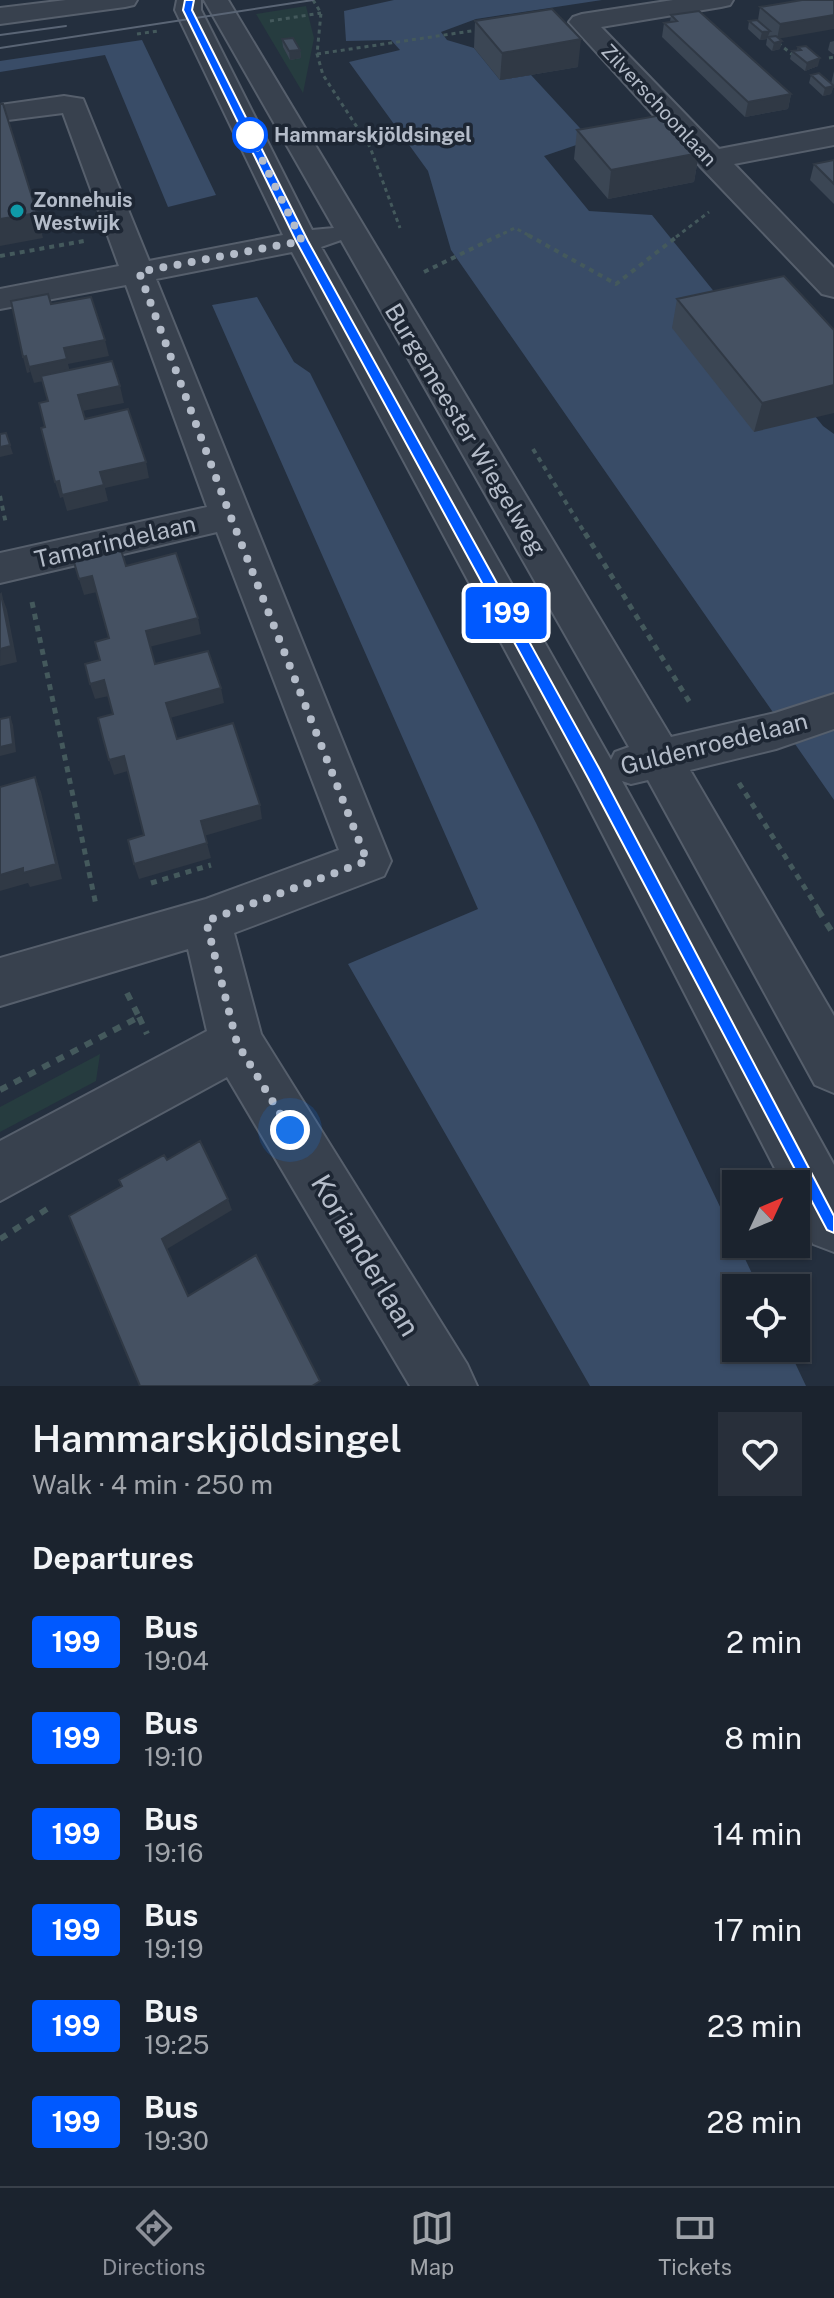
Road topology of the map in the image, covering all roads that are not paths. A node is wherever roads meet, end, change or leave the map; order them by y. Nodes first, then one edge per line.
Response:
1 (125, 0) edge
2 (189, 0) edge
3 (216, 0) edge
4 (721, 0) edge
5 (0, 16) edge
6 (0, 113) edge
7 (834, 136) edge
8 (710, 160) junction
9 (349, 232) junction
10 (302, 241) junction
11 (131, 252) junction
12 (834, 287) edge
13 (0, 299) edge
14 (230, 515) junction
15 (10, 553) edge
16 (834, 711) edge
17 (660, 759) junction
18 (594, 773) junction
19 (206, 921) junction
20 (0, 982) edge
21 (237, 1043) junction
22 (834, 1067) edge
23 (0, 1172) edge
24 (834, 1223) edge
25 (445, 1386) edge

1 - 5 street
2 - 10 street, Burgemeester Wiegelweg
3 - 9 street, Burgemeester Wiegelweg
4 - 8 street, Zilverschoonlaan
6 - 11 street
7 - 8 street
8 - 12 street, Zilverschoonlaan
9 - 10 street
9 - 17 street, Burgemeester Wiegelweg
10 - 11 street
10 - 18 street, Burgemeester Wiegelweg
11 - 13 street
11 - 14 street
14 - 15 street, Tamarindelaan
14 - 19 street
16 - 17 street, Guldenroedelaan
17 - 18 street, Guldenroedelaan
17 - 22 street, Burgemeester Wiegelweg
18 - 24 street, Burgemeester Wiegelweg
19 - 20 street
19 - 21 street, Korianderlaan
21 - 23 street
21 - 25 street, Korianderlaan

